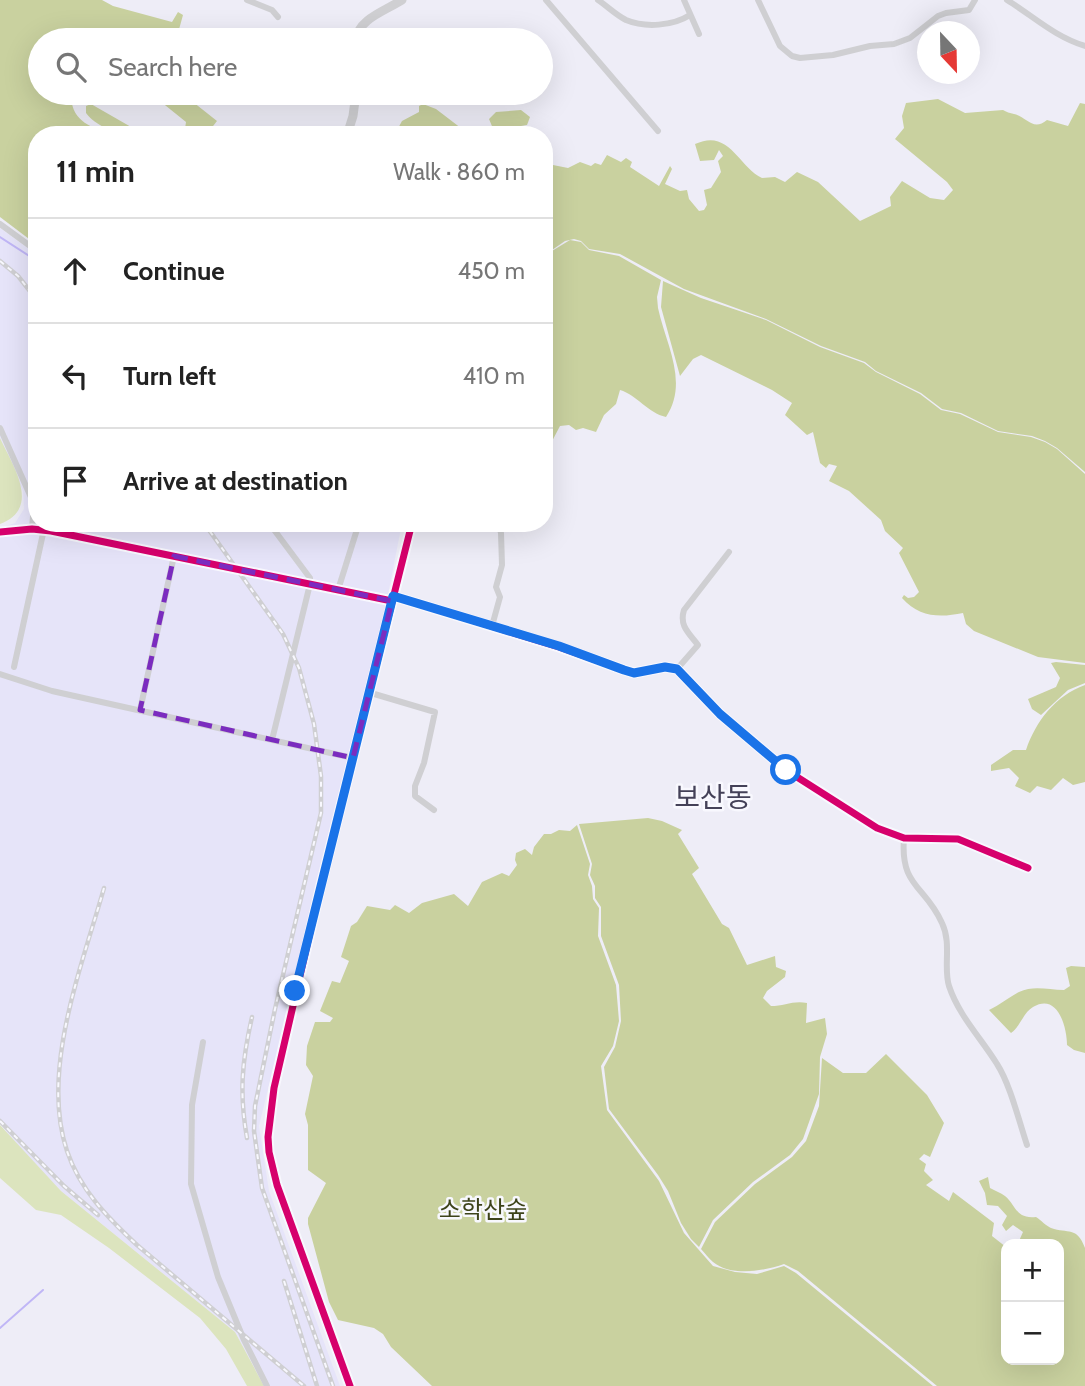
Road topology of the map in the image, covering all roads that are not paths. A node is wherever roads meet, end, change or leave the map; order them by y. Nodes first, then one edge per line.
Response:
1 (247, 0) edge
2 (402, 0) edge
3 (546, 0) edge
4 (598, 0) edge
5 (684, 0) edge
6 (758, 0) edge
7 (975, 0) edge
8 (1007, 0) edge
9 (690, 15) junction
10 (278, 17) dead end
11 (359, 28) edge
12 (699, 34) dead end
13 (1085, 46) edge
14 (354, 105) edge
15 (350, 126) edge
16 (658, 131) dead end
17 (0, 224) edge
18 (28, 244) edge
19 (0, 428) edge
20 (28, 491) edge
21 (28, 529) edge
22 (0, 532) edge
23 (43, 532) edge
24 (58, 532) edge
25 (276, 532) edge
26 (356, 532) edge
27 (410, 532) edge
28 (501, 532) edge
29 (729, 552) dead end
30 (174, 556) junction
31 (310, 584) junction
32 (338, 590) junction
33 (392, 599) junction
34 (492, 626) junction
35 (14, 667) dead end
36 (677, 669) junction
37 (0, 674) edge
38 (371, 692) junction
39 (140, 710) junction
40 (272, 740) junction
41 (353, 758) junction
42 (434, 810) dead end
43 (904, 838) junction
44 (1028, 867) dead end
45 (203, 1042) dead end
46 (1027, 1145) dead end
47 (267, 1386) edge
48 (350, 1386) edge

1 - 10 street
2 - 11 street
3 - 16 street
4 - 9 street
5 - 9 street
6 - 7 street
8 - 13 street
9 - 12 street
14 - 15 street
17 - 18 street
19 - 20 street
21 - 22 street
23 - 35 street
24 - 30 street
25 - 31 street
26 - 32 street
27 - 33 street
28 - 34 street
29 - 36 street
30 - 31 street
30 - 39 street
31 - 32 street
31 - 40 street
32 - 33 street
33 - 34 street
33 - 38 street
34 - 36 street
36 - 43 street
37 - 39 street
38 - 41 street
38 - 42 street
39 - 40 street
40 - 41 street
41 - 48 street
43 - 44 street
43 - 46 street
45 - 47 street

